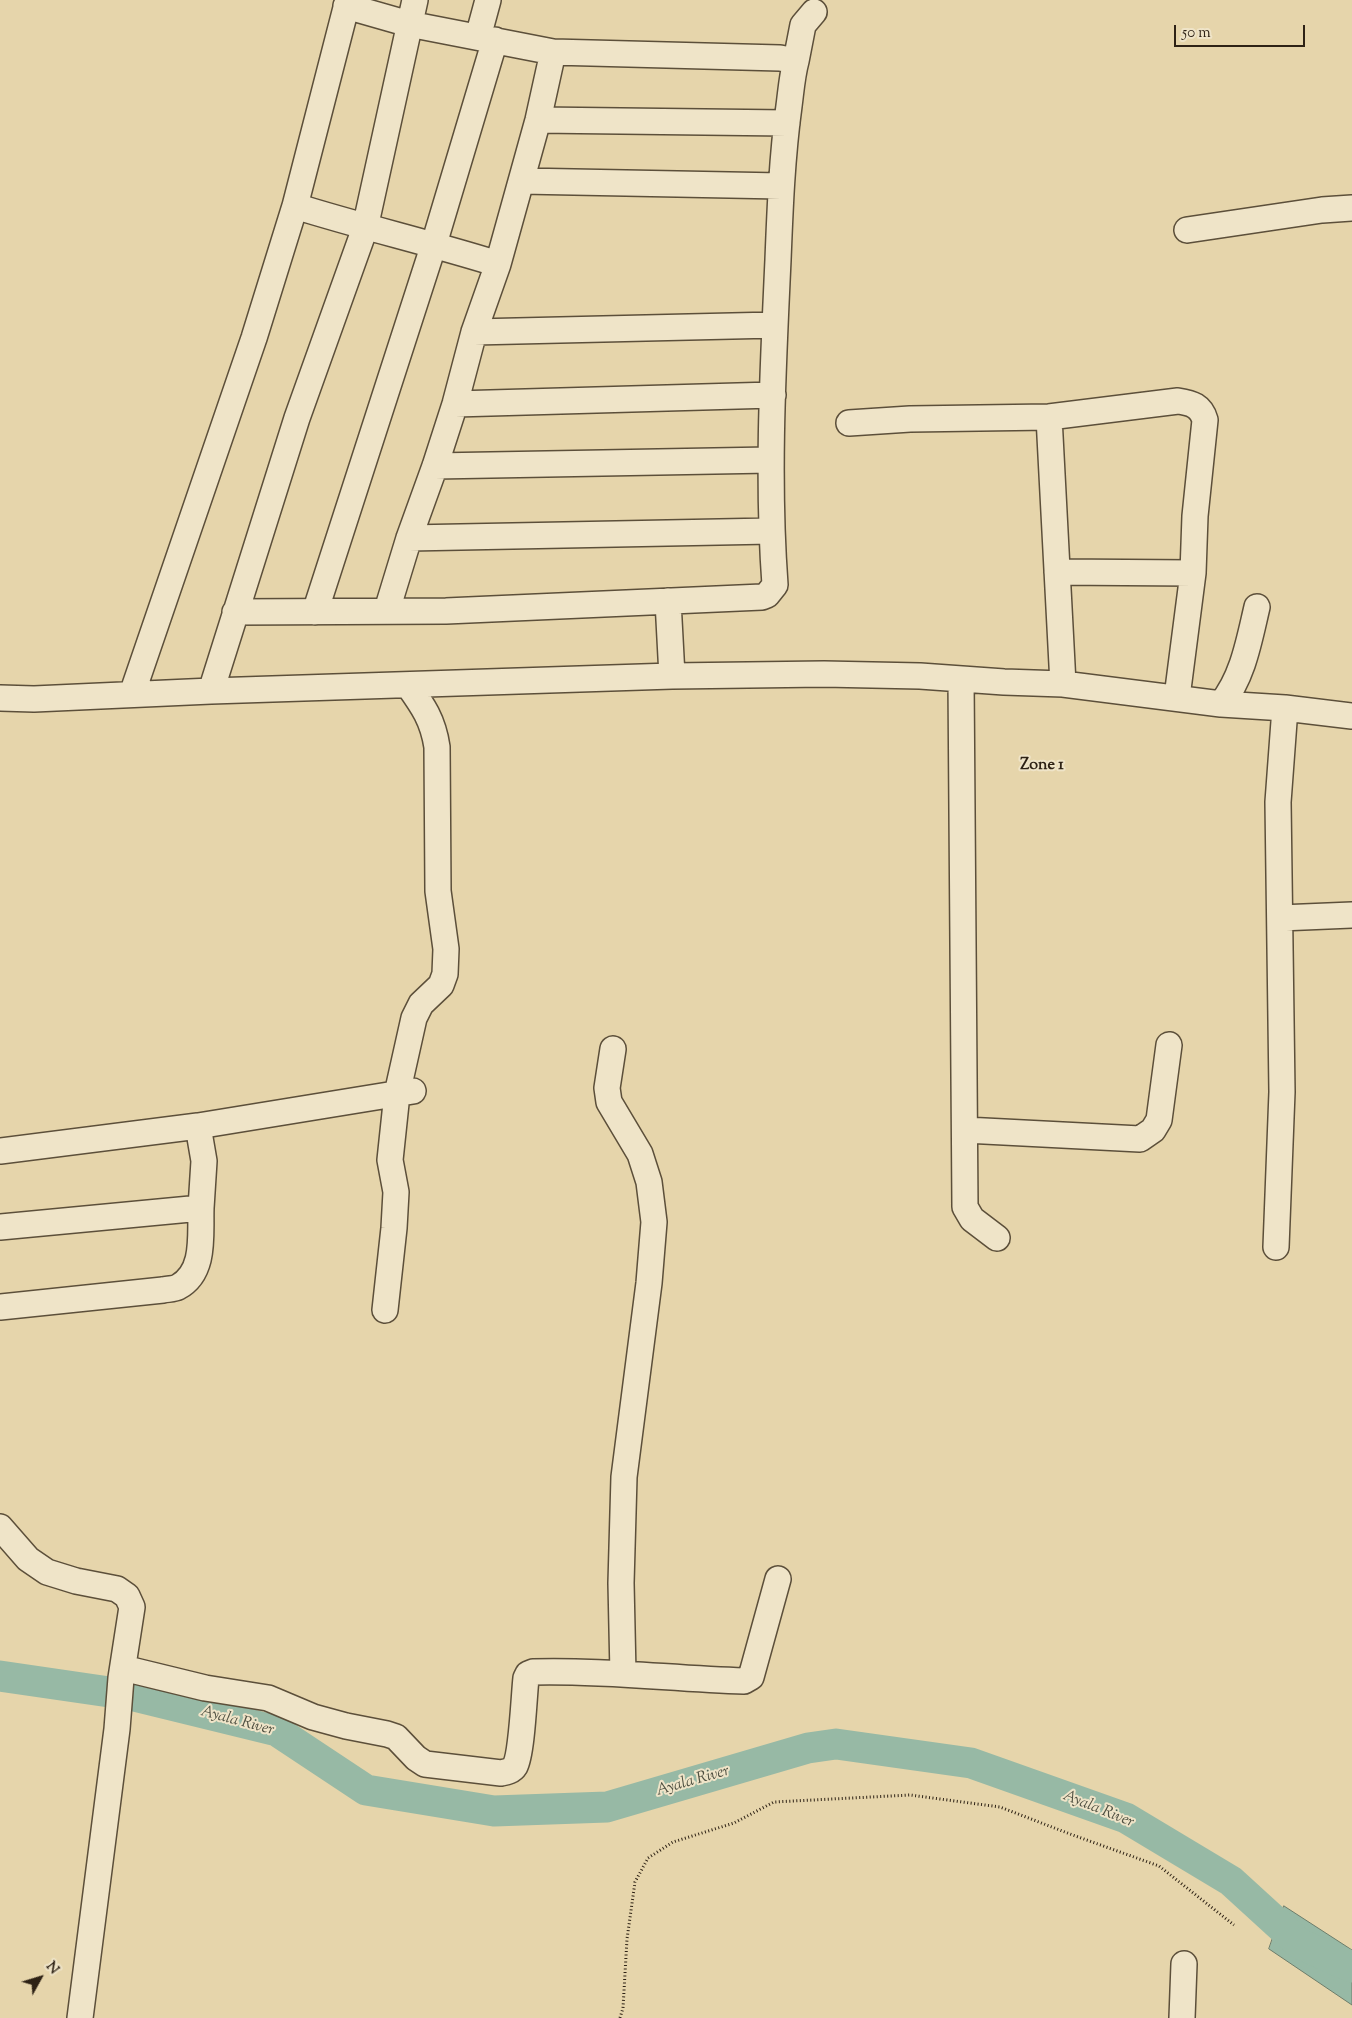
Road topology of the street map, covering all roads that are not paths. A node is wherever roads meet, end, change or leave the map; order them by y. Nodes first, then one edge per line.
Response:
1 (415, 0) edge
2 (488, 0) edge
3 (347, 3) edge
4 (814, 12) dead end
5 (409, 24) junction
6 (487, 38) junction
7 (553, 52) junction
8 (796, 61) junction
9 (538, 120) junction
10 (786, 123) junction
11 (522, 182) junction
12 (781, 186) junction
13 (295, 206) junction
14 (1352, 208) edge
15 (365, 228) junction
16 (1187, 230) dead end
17 (434, 244) junction
18 (498, 264) junction
19 (775, 325) junction
20 (474, 332) junction
21 (773, 395) junction
22 (455, 404) junction
23 (1049, 417) junction
24 (849, 423) dead end
25 (770, 460) junction
26 (435, 466) junction
27 (771, 531) junction
28 (409, 538) junction
29 (1057, 572) junction
30 (1193, 574) junction
31 (668, 601) junction
32 (1257, 608) dead end
33 (387, 610) junction
34 (235, 612) junction
35 (315, 612) junction
36 (672, 676) junction
37 (961, 679) junction
38 (1063, 684) junction
39 (408, 685) junction
40 (211, 691) junction
41 (132, 694) junction
42 (1177, 697) junction
43 (0, 698) edge
44 (1222, 704) junction
45 (1285, 708) junction
46 (1352, 716) edge
47 (1352, 915) edge
48 (1280, 918) junction
49 (1169, 1045) dead end
50 (613, 1048) dead end
51 (405, 1093) junction
52 (198, 1126) junction
53 (965, 1130) junction
54 (0, 1151) edge
55 (201, 1208) junction
56 (0, 1228) edge
57 (997, 1238) dead end
58 (1276, 1247) dead end
59 (0, 1307) edge
60 (385, 1310) dead end
61 (0, 1527) edge
62 (778, 1579) dead end
63 (122, 1673) junction
64 (623, 1674) junction
65 (1184, 1964) dead end
66 (80, 2018) edge
67 (1182, 2018) edge

1 - 5 street
2 - 6 street
3 - 5 street
3 - 13 street
4 - 8 street
5 - 6 street
5 - 15 street
6 - 7 street
6 - 17 street
7 - 8 street
7 - 9 street
8 - 10 street
9 - 10 street
9 - 11 street
10 - 12 street
11 - 12 street
11 - 18 street
12 - 19 street
13 - 15 street
13 - 41 street
14 - 16 street
15 - 17 street
15 - 34 street
17 - 18 street
17 - 35 street
18 - 20 street
19 - 20 street
19 - 21 street
20 - 22 street
21 - 22 street
21 - 25 street
22 - 26 street
23 - 24 street
23 - 29 street
23 - 30 street
25 - 26 street
25 - 27 street
26 - 28 street
27 - 28 street
27 - 31 street
28 - 33 street
29 - 30 street
29 - 38 street
30 - 42 street
31 - 33 street
31 - 36 street
32 - 44 street
33 - 35 street
34 - 35 street
34 - 40 street
36 - 37 street
36 - 39 street
37 - 38 street
37 - 53 street
38 - 42 street
39 - 40 street
39 - 51 street
40 - 41 street
41 - 43 street
42 - 44 street
44 - 45 street
45 - 46 street
45 - 48 street
47 - 48 street
48 - 58 street
49 - 53 street
50 - 64 street
51 - 52 street
51 - 60 street
52 - 54 street
52 - 55 street
53 - 57 street
55 - 56 street
55 - 59 street
61 - 63 street
62 - 64 street
63 - 64 street
63 - 66 street
65 - 67 street

